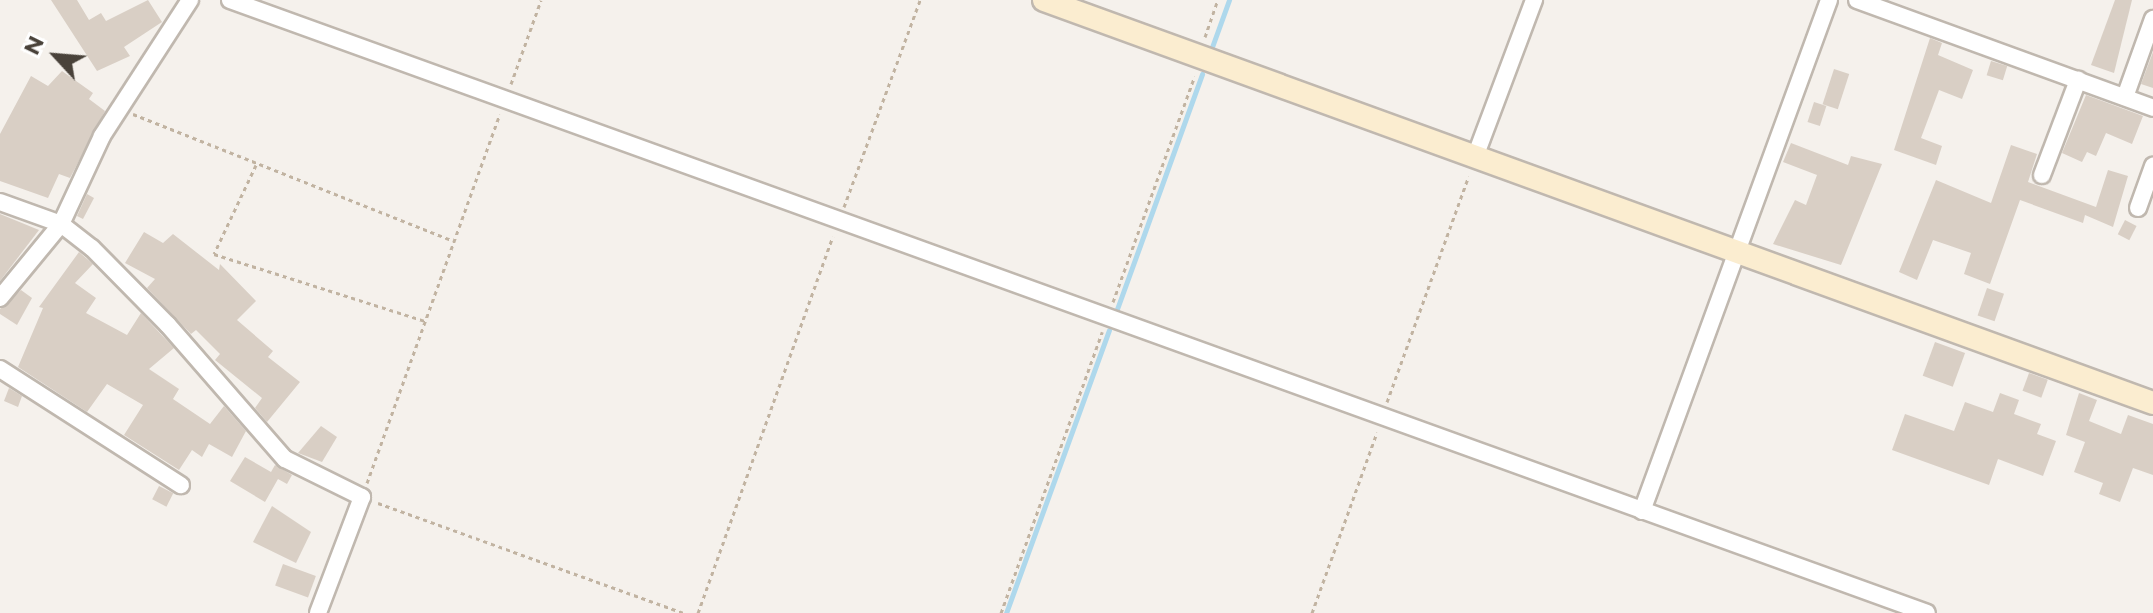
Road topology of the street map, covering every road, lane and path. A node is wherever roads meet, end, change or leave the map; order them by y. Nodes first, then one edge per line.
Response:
1 (190, 0) edge
2 (230, 0) edge
3 (541, 0) edge
4 (920, 0) edge
5 (1044, 0) edge
6 (1218, 0) edge
7 (1534, 0) edge
8 (1829, 0) edge
9 (1857, 0) edge
10 (2153, 19) edge
11 (1199, 57) junction
12 (2078, 80) junction
13 (2125, 97) junction
14 (506, 99) junction
15 (118, 108) junction
16 (2153, 108) edge
17 (1475, 157) junction
18 (256, 165) junction
19 (2153, 166) edge
20 (2042, 175) dead end
21 (0, 202) edge
22 (2138, 208) dead end
23 (839, 220) junction
24 (61, 224) junction
25 (454, 242) junction
26 (1737, 252) junction
27 (0, 298) edge
28 (1107, 317) junction
29 (425, 321) junction
30 (0, 369) edge
31 (2153, 403) edge
32 (1383, 415) junction
33 (181, 485) dead end
34 (362, 497) junction
35 (1642, 511) junction
36 (318, 613) edge
37 (683, 613) edge
38 (698, 613) edge
39 (1001, 613) edge
40 (1312, 613) edge
41 (1927, 613) edge

1 - 15 street
2 - 14 street
3 - 14 path
4 - 23 path
5 - 11 street
6 - 11 path
7 - 17 street
8 - 26 street
9 - 12 street
10 - 13 street
11 - 17 street
11 - 28 path
12 - 13 street
12 - 20 street
13 - 16 street
14 - 23 street
14 - 25 path
15 - 18 path
15 - 24 street
17 - 26 street
17 - 32 path
18 - 25 path
18 - 29 path
19 - 22 street
21 - 24 street
23 - 28 street
23 - 38 path
24 - 27 street
24 - 34 street
25 - 29 path
26 - 31 street
26 - 35 street
28 - 32 street
28 - 39 path
29 - 34 path
30 - 33 street
32 - 35 street
32 - 40 path
34 - 36 street
34 - 37 path
35 - 41 street

